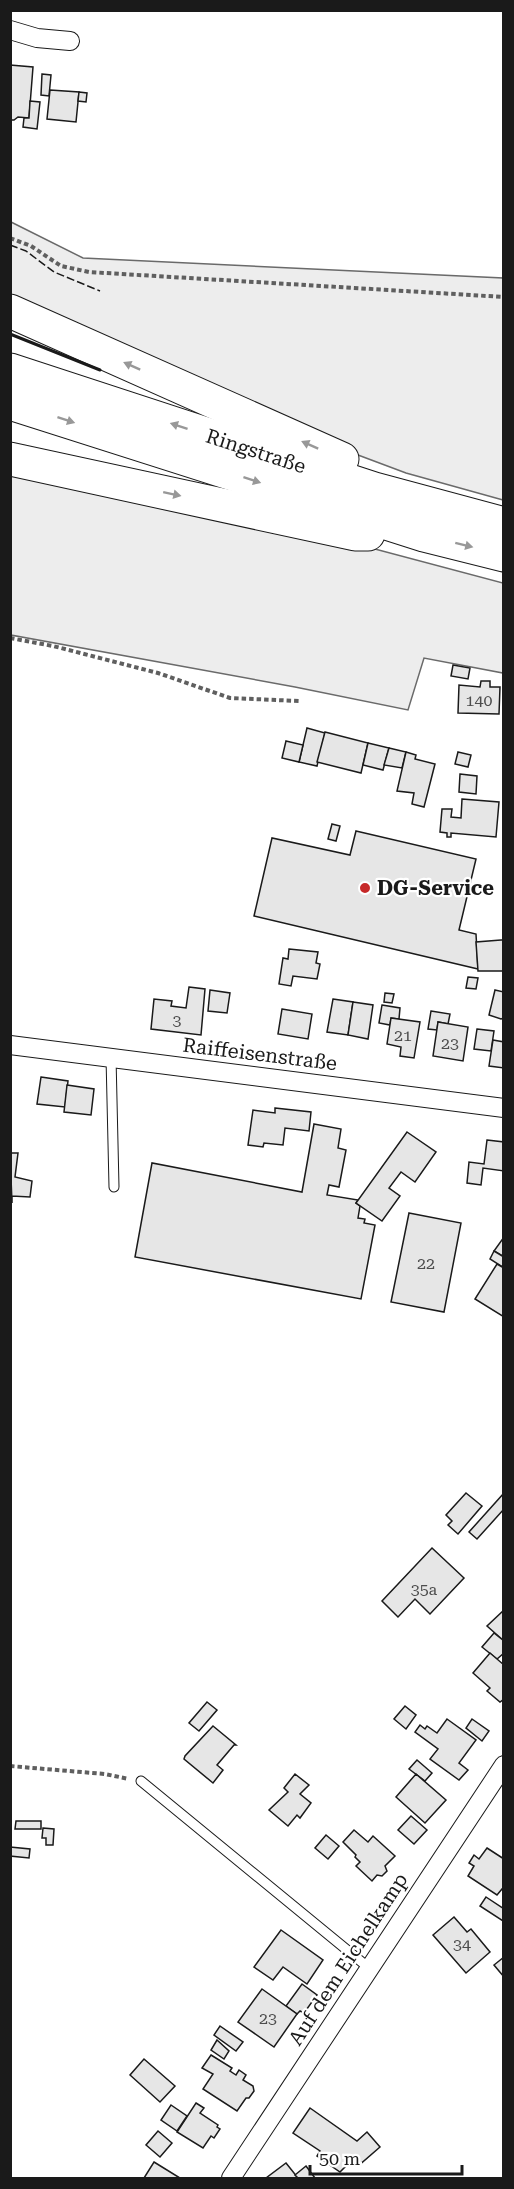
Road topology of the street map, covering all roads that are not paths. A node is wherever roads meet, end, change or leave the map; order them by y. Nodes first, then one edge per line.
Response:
1 (10, 30) edge
2 (70, 41) dead end
3 (10, 311) edge
4 (10, 370) edge
5 (10, 403) edge
6 (10, 459) edge
7 (455, 512) junction
8 (504, 524) edge
9 (424, 535) junction
10 (504, 555) edge
11 (10, 1045) edge
12 (111, 1058) junction
13 (504, 1108) edge
14 (114, 1187) dead end
15 (504, 1765) edge
16 (141, 1781) road end
17 (369, 1968) junction
18 (231, 2178) edge

1 - 2 street
7 -> 3 highway
7 -> 4 highway, Ringstraße
5 -> 9 highway, Ringstraße
6 -> 9 highway
7 - 8 highway, Ringstraße
9 -> 10 highway, Ringstraße
11 - 12 street, Raiffeisenstraße
12 - 13 street, Raiffeisenstraße
12 - 14 lane
15 - 17 street, Auf dem Eichelkamp
16 - 17 lane
17 - 18 street, Auf dem Eichelkamp

